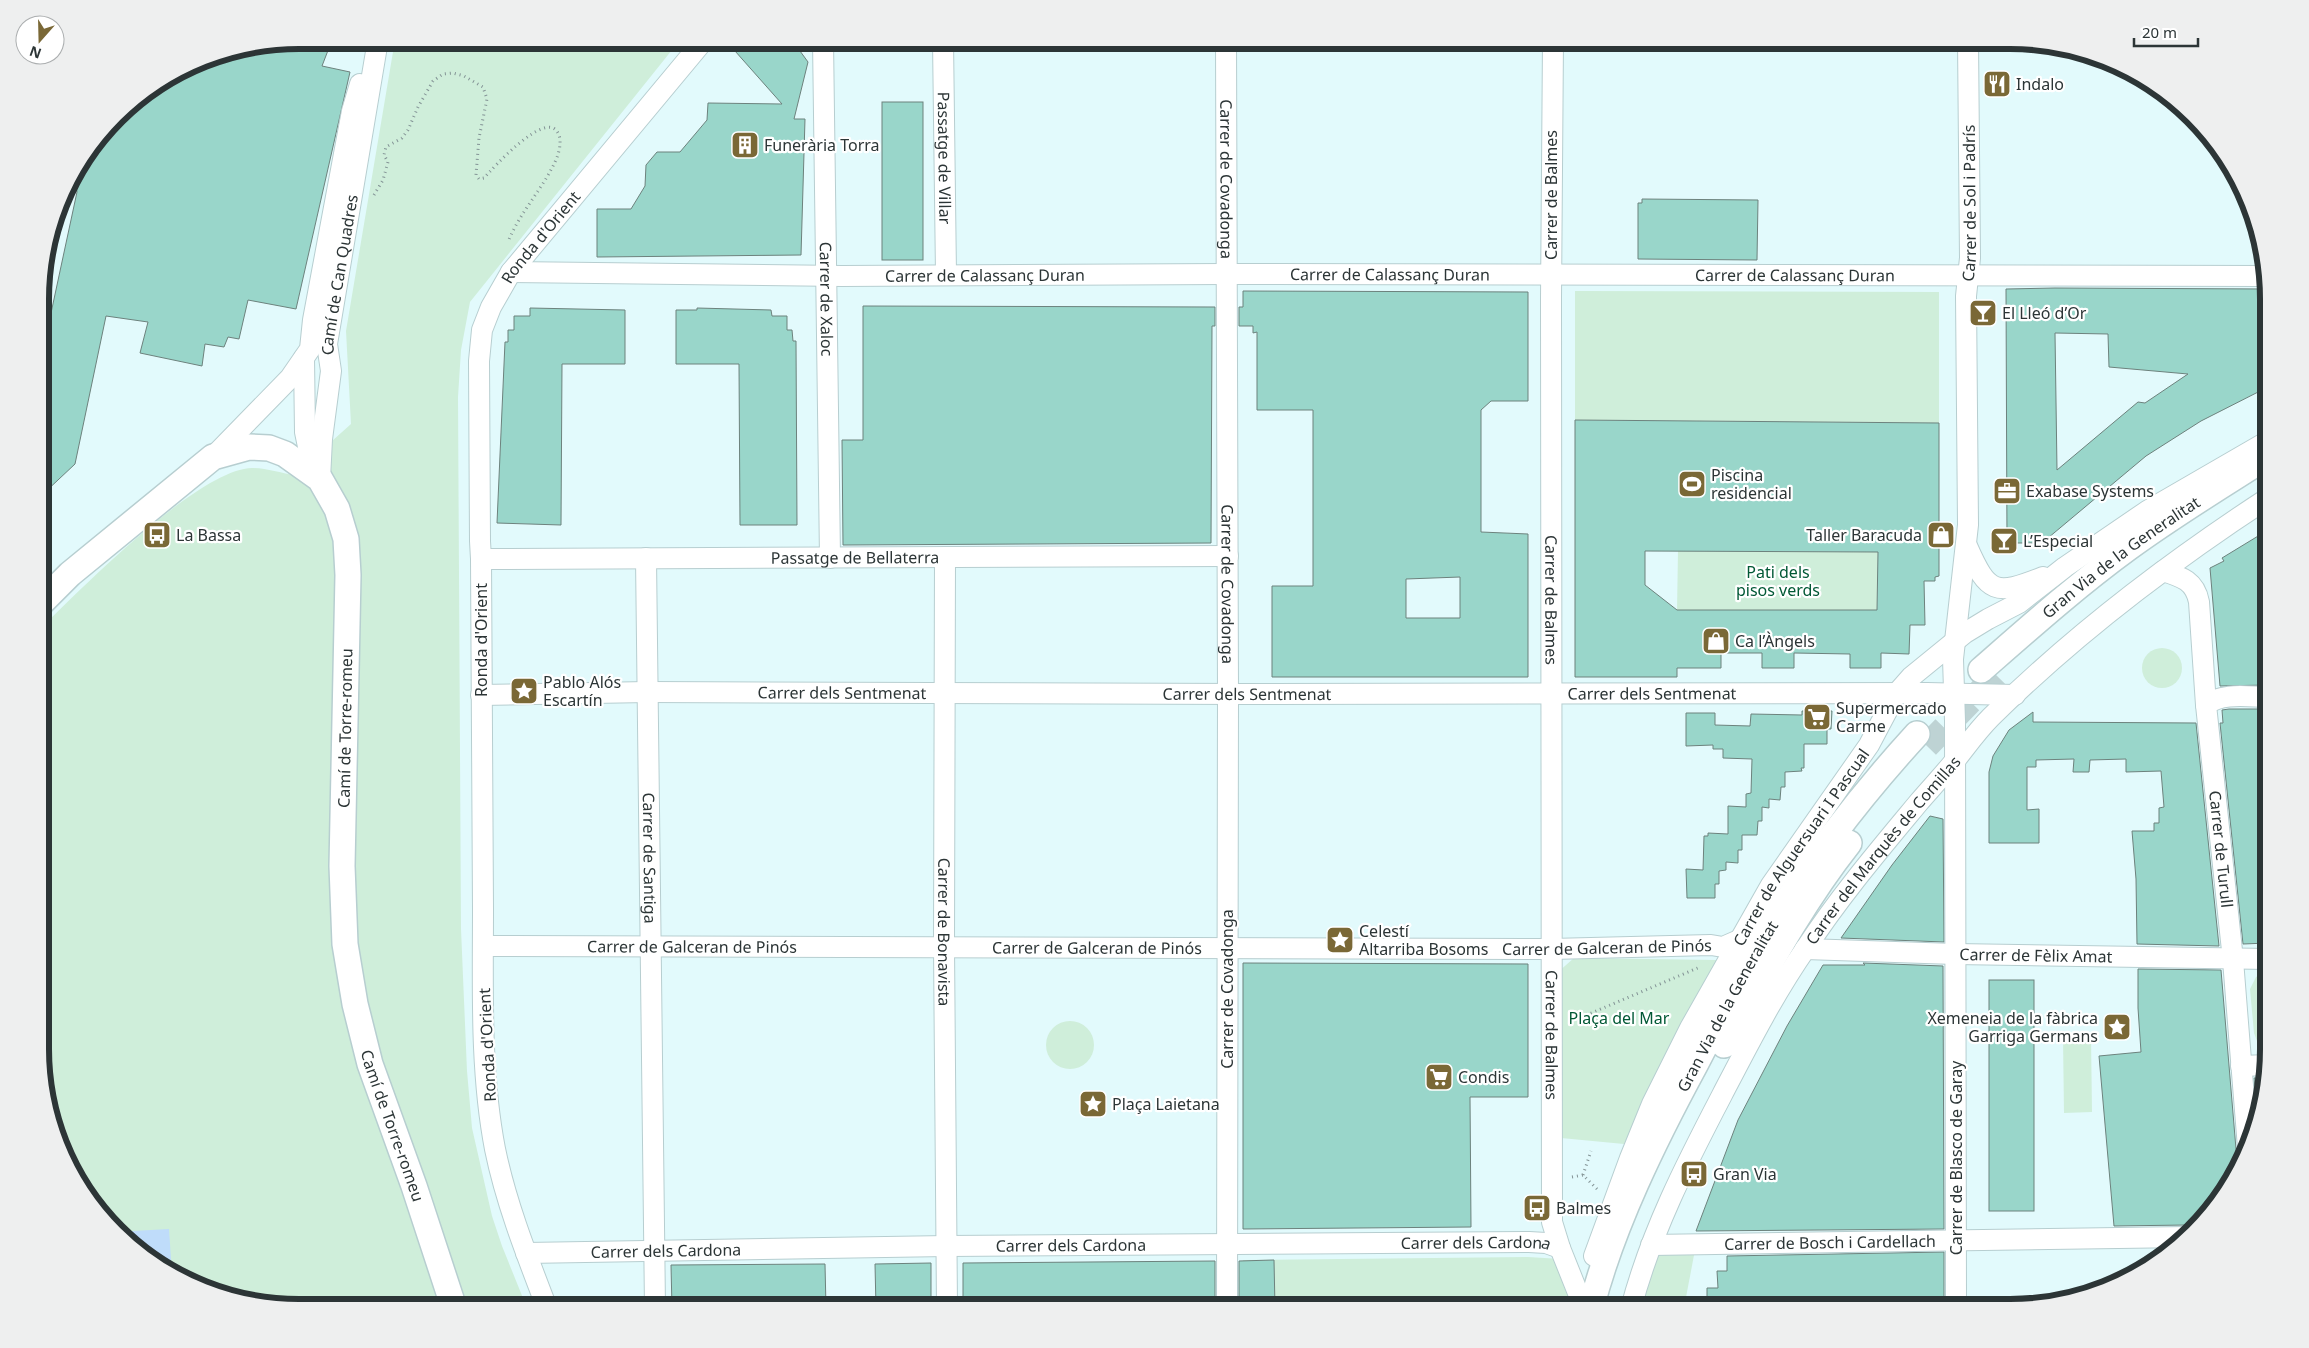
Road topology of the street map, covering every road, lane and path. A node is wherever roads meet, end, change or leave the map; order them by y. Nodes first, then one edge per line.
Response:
1 (376, 49) edge
2 (697, 49) edge
3 (823, 49) edge
4 (943, 49) edge
5 (1226, 49) edge
6 (1553, 49) edge
7 (1968, 49) edge
8 (372, 72) junction
9 (372, 198) dead end
10 (511, 272) junction
11 (1227, 274) junction
12 (825, 275) junction
13 (946, 275) junction
14 (1551, 275) junction
15 (1967, 276) junction
16 (2259, 276) edge
17 (304, 358) junction
18 (2260, 446) edge
19 (213, 457) junction
20 (2260, 461) edge
21 (317, 476) junction
22 (2260, 479) edge
23 (2260, 503) edge
24 (1967, 546) junction
25 (1228, 556) junction
26 (944, 557) junction
27 (646, 558) junction
28 (830, 558) junction
29 (482, 559) junction
30 (2065, 567) junction
31 (2163, 571) junction
32 (49, 595) edge
33 (1955, 641) junction
34 (1954, 686) junction
35 (648, 692) junction
36 (945, 693) junction
37 (1551, 693) junction
38 (1228, 694) junction
39 (1896, 694) junction
40 (2015, 694) junction
41 (481, 695) junction
42 (2260, 697) edge
43 (2206, 705) junction
44 (1955, 760) junction
45 (1739, 940) junction
46 (483, 946) junction
47 (944, 946) junction
48 (1711, 946) junction
49 (652, 947) junction
50 (1227, 948) junction
51 (1551, 949) junction
52 (1805, 949) junction
53 (1955, 954) junction
54 (2260, 959) edge
55 (2233, 960) junction
56 (1563, 1016) dead end
57 (2260, 1065) edge
58 (2240, 1066) junction
59 (2246, 1132) edge
60 (1591, 1151) dead end
61 (1583, 1175) junction
62 (1566, 1178) dead end
63 (1603, 1194) dead end
64 (2175, 1237) edge
65 (1956, 1242) junction
66 (1227, 1245) junction
67 (947, 1246) junction
68 (1651, 1246) junction
69 (1560, 1248) junction
70 (654, 1251) junction
71 (526, 1253) junction
72 (451, 1299) edge
73 (544, 1299) edge
74 (655, 1299) edge
75 (947, 1299) edge
76 (1227, 1299) edge
77 (1581, 1299) edge
78 (1584, 1299) edge
79 (1585, 1299) edge
80 (1612, 1299) edge
81 (1632, 1299) edge
82 (1956, 1299) edge

1 - 8 street, Camí de Can Quadres
2 - 10 street, Ronda d'Orient
3 - 12 street, Carrer de Xaloc
4 - 13 street, Passatge de Villar
5 - 11 street, Carrer de Covadonga
6 - 14 street, Carrer de Balmes
7 - 15 street, Carrer de Sol i Padrís
8 - 17 street, Camí de Can Quadres
8 - 21 street, Camí de Can Quadres
9 - 10 path
10 - 12 street, Carrer de Calassanç Duran
10 - 29 street, Ronda d'Orient
11 - 13 street, Carrer de Calassanç Duran
11 - 14 street, Carrer de Calassanç Duran
11 - 25 street, Carrer de Covadonga
12 - 13 street, Carrer de Calassanç Duran
12 - 28 street, Carrer de Xaloc
14 - 15 street, Carrer de Calassanç Duran
14 - 37 street, Carrer de Balmes
15 - 16 street, Carrer de Calassanç Duran
15 - 24 street, Carrer de Sol i Padrís
17 - 19 street, Camí de Can Quadres
17 - 21 street, Camí de Can Quadres
18 - 30 street, Carrer de Alguersuari I Pascual
19 - 21 street, Camí de Torre-romeu
19 - 32 street, Camí de Torre-romeu
20 - 22 street, Gran Via de la Generalitat
21 - 72 street, Camí de Torre-romeu
23 - 31 street, Carrer del Marquès de Comillas
24 - 30 street, Carrer de Sol i Padrís
24 - 33 street, Carrer de Sol i Padrís
25 - 26 street, Passatge de Bellaterra
25 - 38 street, Carrer de Covadonga
26 - 28 street, Passatge de Bellaterra
26 - 36 street, Carrer de Bonavista
27 - 28 street, Passatge de Bellaterra
27 - 29 street, Passatge de Bellaterra
27 - 35 street, Carrer de Santiga
29 - 41 street, Ronda d'Orient
30 - 33 street, Carrer de Alguersuari I Pascual
31 - 40 street, Carrer del Marquès de Comillas
31 - 43 street, Carrer de Turull
33 - 34 street, Carrer de Sol i Padrís
33 - 39 street, Carrer de Alguersuari I Pascual
34 - 39 street, Carrer dels Sentmenat
34 - 40 street, Carrer dels Sentmenat
34 - 44 street, Carrer de Blasco de Garay
35 - 36 street, Carrer dels Sentmenat
35 - 41 street, Carrer dels Sentmenat
35 - 49 street, Carrer de Santiga
36 - 38 street, Carrer dels Sentmenat
36 - 47 street, Carrer de Bonavista
37 - 38 street, Carrer dels Sentmenat
37 - 39 street, Carrer dels Sentmenat
37 - 51 street, Carrer de Balmes
38 - 50 street, Carrer de Covadonga
39 - 45 street, Carrer de Alguersuari I Pascual
40 - 44 street, Carrer del Marquès de Comillas
41 - 46 street, Ronda d'Orient
42 - 43 street
43 - 55 street, Carrer de Turull
44 - 52 street, Carrer del Marquès de Comillas
44 - 53 street, Carrer de Blasco de Garay
45 - 48 street, Carrer de Galceran de Pinós
45 - 78 street, Carrer de Alguersuari I Pascual
46 - 49 street, Carrer de Galceran de Pinós
46 - 71 street, Ronda d'Orient
47 - 49 street, Carrer de Galceran de Pinós
47 - 50 street, Carrer de Galceran de Pinós
47 - 67 street, Carrer de Bonavista
48 - 51 street, Carrer de Galceran de Pinós
48 - 56 path
49 - 70 street, Carrer de Santiga
50 - 51 street, Carrer de Galceran de Pinós
50 - 66 street, Carrer de Covadonga
51 - 69 street, Carrer de Balmes
52 - 53 street, Carrer de Fèlix Amat
52 - 68 street, Carrer del Marquès de Comillas
53 - 55 street, Carrer de Fèlix Amat
53 - 65 street, Carrer de Blasco de Garay
54 - 55 street, Carrer de Fèlix Amat
55 - 58 street, Carrer de Turull
57 - 58 street
58 - 59 street, Carrer de Turull
60 - 61 path
61 - 62 path
61 - 63 path
64 - 65 street, Carrer de Bosch i Cardellach
65 - 68 street, Carrer de Bosch i Cardellach
65 - 82 street, Carrer de Blasco de Garay
66 - 67 street, Carrer dels Cardona
66 - 69 street, Carrer dels Cardona
66 - 76 street, Carrer de Covadonga
67 - 70 street, Carrer dels Cardona
67 - 75 street, Carrer de Bonavista
68 - 81 street, Carrer del Marquès de Comillas
69 - 77 street, Carrer dels Cardona
70 - 71 street, Carrer dels Cardona
70 - 74 street, Carrer de Santiga
71 - 73 street, Ronda d'Orient
79 - 80 street, Gran Via de la Generalitat

